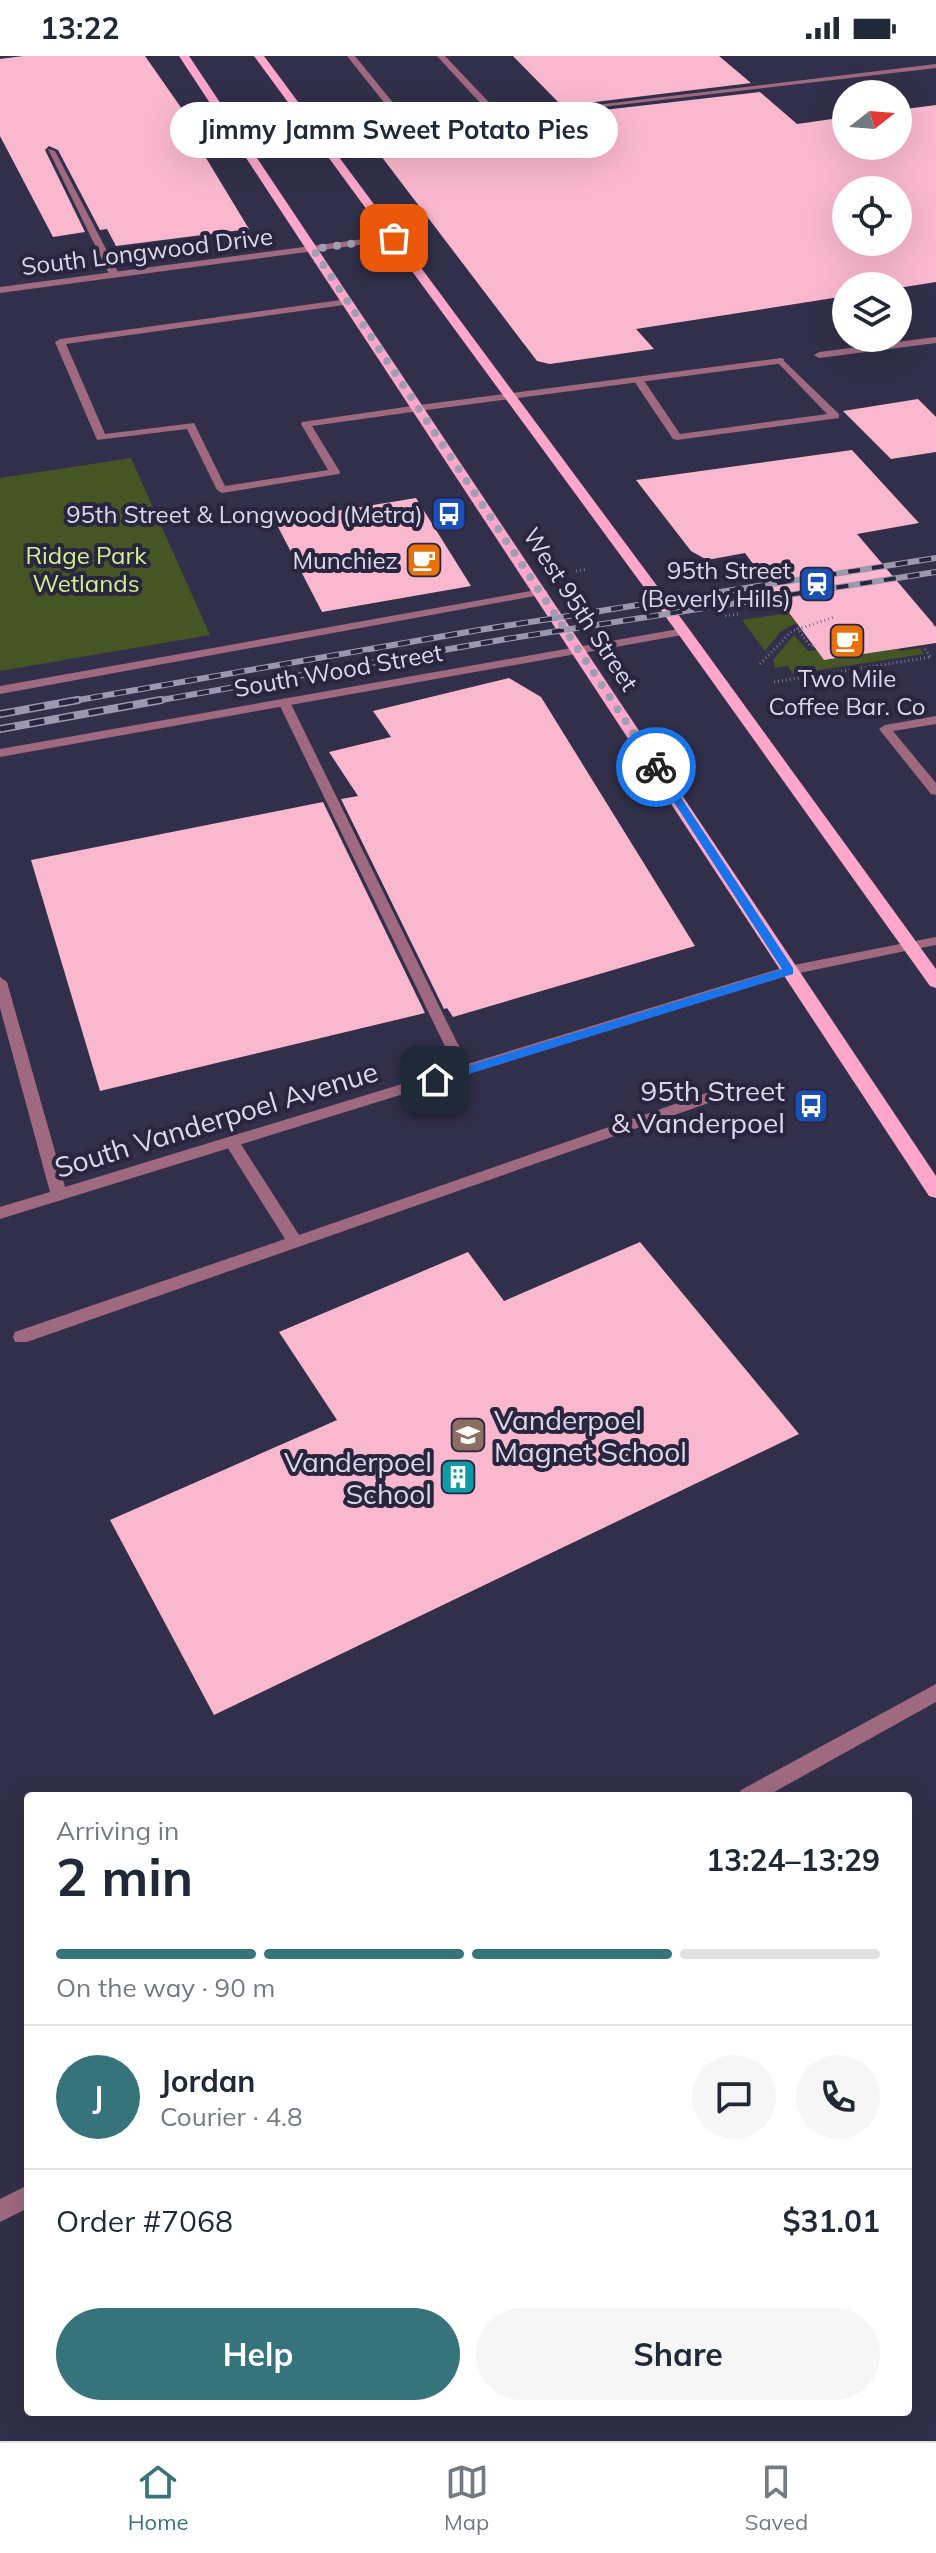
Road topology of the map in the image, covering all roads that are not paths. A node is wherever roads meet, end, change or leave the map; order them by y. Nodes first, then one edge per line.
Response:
1 (184, 56) edge
2 (259, 56) edge
3 (351, 56) edge
4 (441, 56) edge
5 (936, 66) edge
6 (550, 111) dead end
7 (409, 128) junction
8 (321, 139) junction
9 (246, 148) junction
10 (51, 151) dead end
11 (394, 238) junction
12 (313, 249) junction
13 (114, 274) junction
14 (0, 290) edge
15 (348, 302) junction
16 (936, 340) edge
17 (819, 355) dead end
18 (639, 381) junction
19 (511, 397) junction
20 (419, 408) junction
21 (542, 592) junction
22 (684, 632) junction
23 (579, 649) junction
24 (0, 690) edge
25 (284, 702) junction
26 (936, 720) edge
27 (0, 753) edge
28 (936, 791) edge
29 (936, 941) edge
30 (910, 946) junction
31 (789, 971) junction
32 (0, 982) edge
33 (936, 982) edge
34 (464, 1071) junction
35 (718, 1094) dead end
36 (232, 1142) junction
37 (936, 1191) edge
38 (59, 1195) junction
39 (0, 1213) edge
40 (295, 1242) junction
41 (21, 1337) dead end
42 (936, 1692) edge
43 (755, 1792) edge
44 (24, 2198) edge
45 (0, 2211) edge

1 - 9 main road, West 95th Street
2 - 8 main road
3 - 7 street
4 - 7 street
5 - 6 street
7 - 8 street
8 - 9 street
8 - 11 main road
9 - 12 main road, West 95th Street
10 - 13 street
11 - 12 street, South Longwood Drive
11 - 19 main road
12 - 13 street, South Longwood Drive
12 - 15 main road, West 95th Street
13 - 14 street, South Longwood Drive
15 - 20 main road, West 95th Street
15 - 20 street
16 - 17 street
18 - 18 street
18 - 19 street
19 - 20 street
19 - 22 main road
20 - 21 main road, West 95th Street
21 - 23 main road, West 95th Street
21 - 24 street
22 - 23 street, South Wood Street
22 - 30 main road
23 - 25 street, South Wood Street
23 - 31 main road, West 95th Street
25 - 27 street, South Wood Street
25 - 34 street
26 - 28 street
29 - 30 street, South Vanderpoel Avenue
30 - 31 street, South Vanderpoel Avenue
30 - 33 main road
31 - 34 street, South Vanderpoel Avenue
31 - 37 main road, West 95th Street
32 - 38 street
34 - 36 street, South Vanderpoel Avenue
35 - 40 street
36 - 38 street, South Vanderpoel Avenue
36 - 40 street
38 - 39 street, South Vanderpoel Avenue
40 - 41 street
42 - 43 street
44 - 45 street

